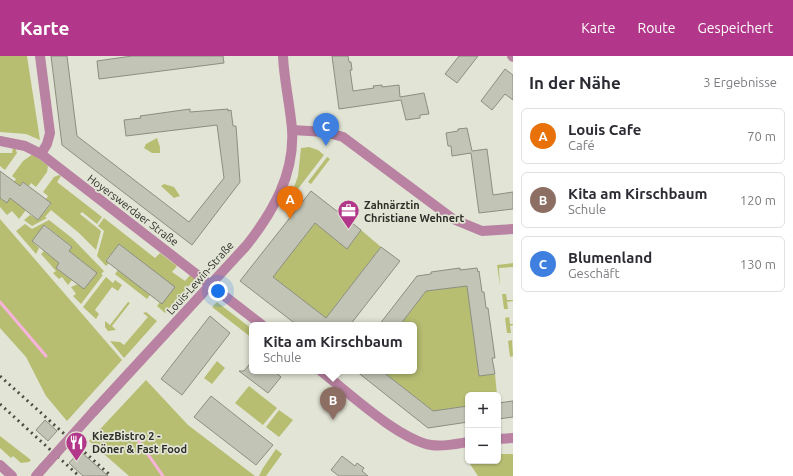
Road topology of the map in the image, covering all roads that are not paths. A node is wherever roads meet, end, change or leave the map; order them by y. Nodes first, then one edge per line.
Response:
1 (40, 56) edge
2 (283, 56) edge
3 (292, 130) junction
4 (0, 141) edge
5 (41, 154) junction
6 (513, 229) edge
7 (210, 285) junction
8 (258, 322) edge
9 (324, 374) edge
10 (513, 438) edge
11 (501, 439) edge
12 (465, 442) edge
13 (0, 465) edge
14 (40, 472) edge
15 (12, 476) edge

1 - 5 street
2 - 3 street, Louis-Lewin-Straße
3 - 6 street
3 - 7 street, Louis-Lewin-Straße
4 - 5 street, Hoyerswerdaer Straße
5 - 7 street, Hoyerswerdaer Straße
7 - 8 street, Hoyerswerdaer Straße
7 - 14 street, Louis-Lewin-Straße, bridge
9 - 12 street
10 - 11 street
13 - 15 street

